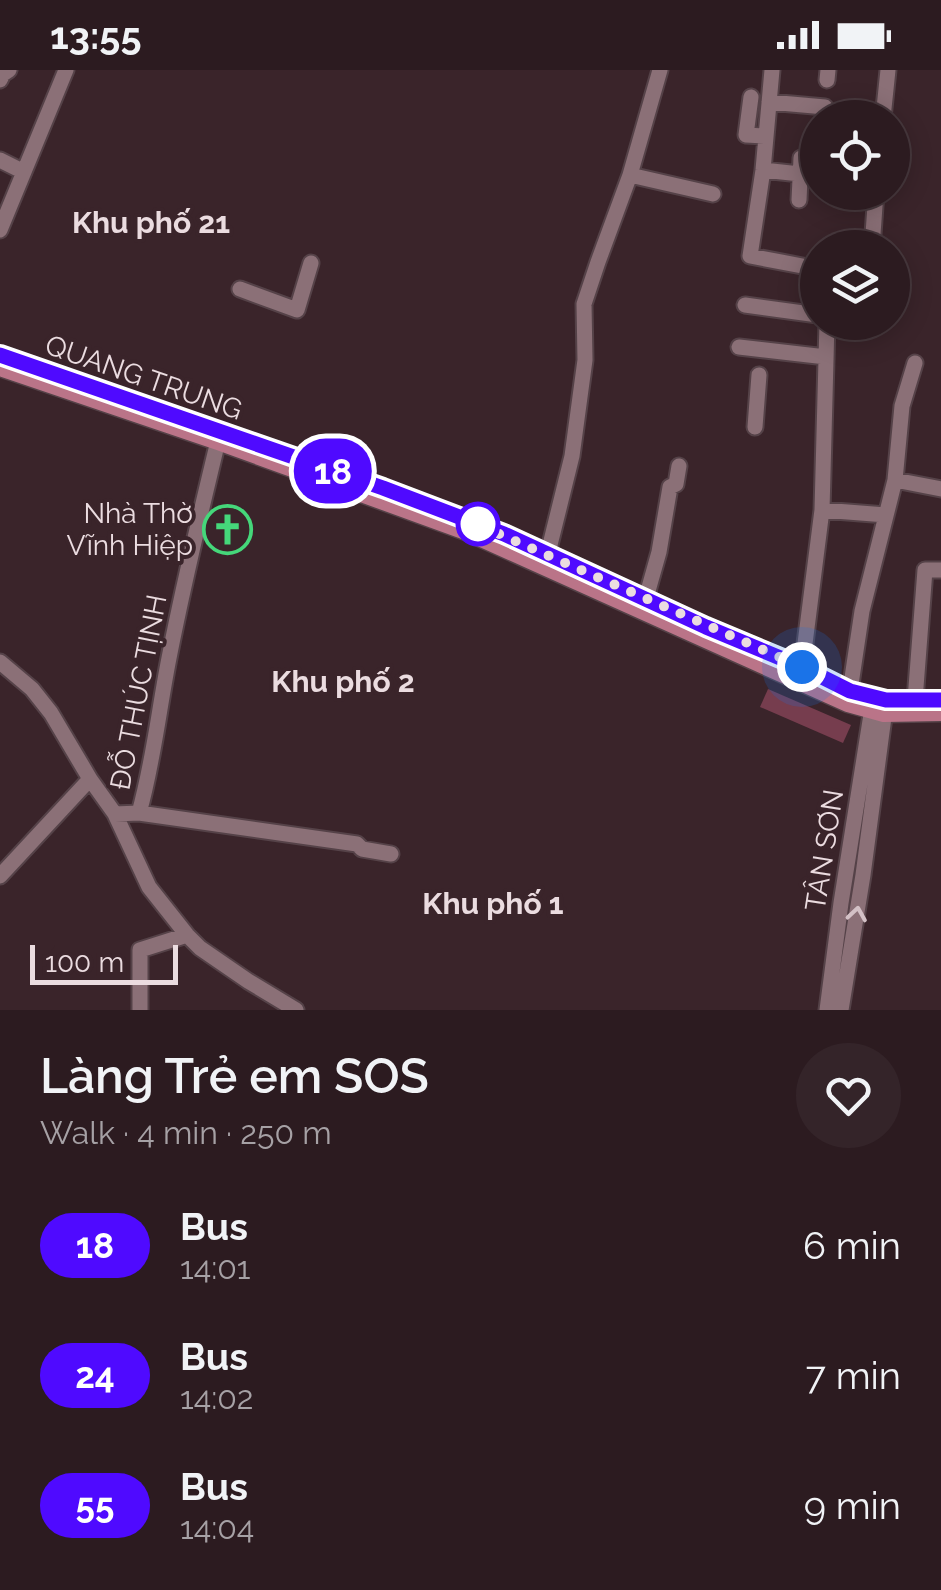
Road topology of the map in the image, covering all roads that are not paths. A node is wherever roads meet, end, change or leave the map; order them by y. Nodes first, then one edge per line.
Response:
1 (9, 70) edge
2 (66, 70) edge
3 (660, 70) edge
4 (772, 70) edge
5 (888, 70) edge
6 (0, 80) edge
7 (750, 97) dead end
8 (885, 100) edge
9 (770, 102) junction
10 (800, 105) edge
11 (766, 136) junction
12 (0, 160) edge
13 (763, 170) junction
14 (24, 172) junction
15 (800, 174) joint
16 (630, 175) junction
17 (713, 194) dead end
18 (798, 200) dead end
19 (0, 230) edge
20 (311, 263) dead end
21 (800, 266) edge
22 (240, 288) dead end
23 (745, 305) dead end
24 (800, 313) edge
25 (826, 340) edge
26 (739, 347) dead end
27 (0, 355) edge
28 (826, 357) junction
29 (915, 363) dead end
30 (0, 367) edge
31 (759, 374) dead end
32 (150, 414) junction
33 (754, 427) dead end
34 (218, 441) junction
35 (680, 466) dead end
36 (895, 480) junction
37 (941, 489) edge
38 (822, 510) junction
39 (886, 515) junction
40 (502, 540) junction
41 (546, 560) junction
42 (941, 570) edge
43 (646, 598) junction
44 (0, 662) edge
45 (802, 667) junction
46 (850, 691) junction
47 (915, 700) junction
48 (941, 700) edge
49 (879, 705) junction
50 (941, 712) edge
51 (90, 779) junction
52 (139, 813) junction
53 (116, 814) junction
54 (391, 854) dead end
55 (0, 876) edge
56 (187, 936) junction
57 (140, 1010) edge
58 (296, 1010) edge
59 (827, 1010) edge
60 (841, 1010) edge

1 - 6 street
2 - 14 street
3 - 16 street
4 - 9 street
5 - 8 street
7 - 11 street
9 - 10 street
9 - 11 street
11 - 13 street
12 - 14 street
13 - 15 street
13 - 21 street
14 - 19 street
15 - 18 street
16 - 17 street
16 - 41 street
20 - 22 street
23 - 24 street
25 - 28 street
26 - 28 street
27 - 32 main road, QUANG TRUNG
28 - 38 street
29 - 36 street
30 - 32 main road, QUANG TRUNG
31 - 33 street
32 - 34 main road, QUANG TRUNG
32 - 40 main road, QUANG TRUNG
34 - 40 main road, QUANG TRUNG
34 - 52 street, ĐỖ THÚC TỊNH
35 - 43 street
36 - 37 street
36 - 39 street
38 - 39 street
38 - 45 street
39 - 46 street
40 - 41 main road, QUANG TRUNG
41 - 43 main road, QUANG TRUNG
41 - 49 main road, QUANG TRUNG
42 - 47 street
43 - 45 main road, QUANG TRUNG
44 - 51 street
45 - 46 main road, QUANG TRUNG
46 - 49 main road, QUANG TRUNG
47 - 48 main road, QUANG TRUNG
47 - 49 main road, QUANG TRUNG
49 - 50 main road, QUANG TRUNG
49 - 59 street, TÂN SƠN
60 -> 49 street, TÂN SƠN
51 - 53 street
51 - 55 street
52 - 53 street, ĐỖ THÚC TỊNH
52 - 54 street
53 - 56 street
56 - 57 street
56 - 58 street

